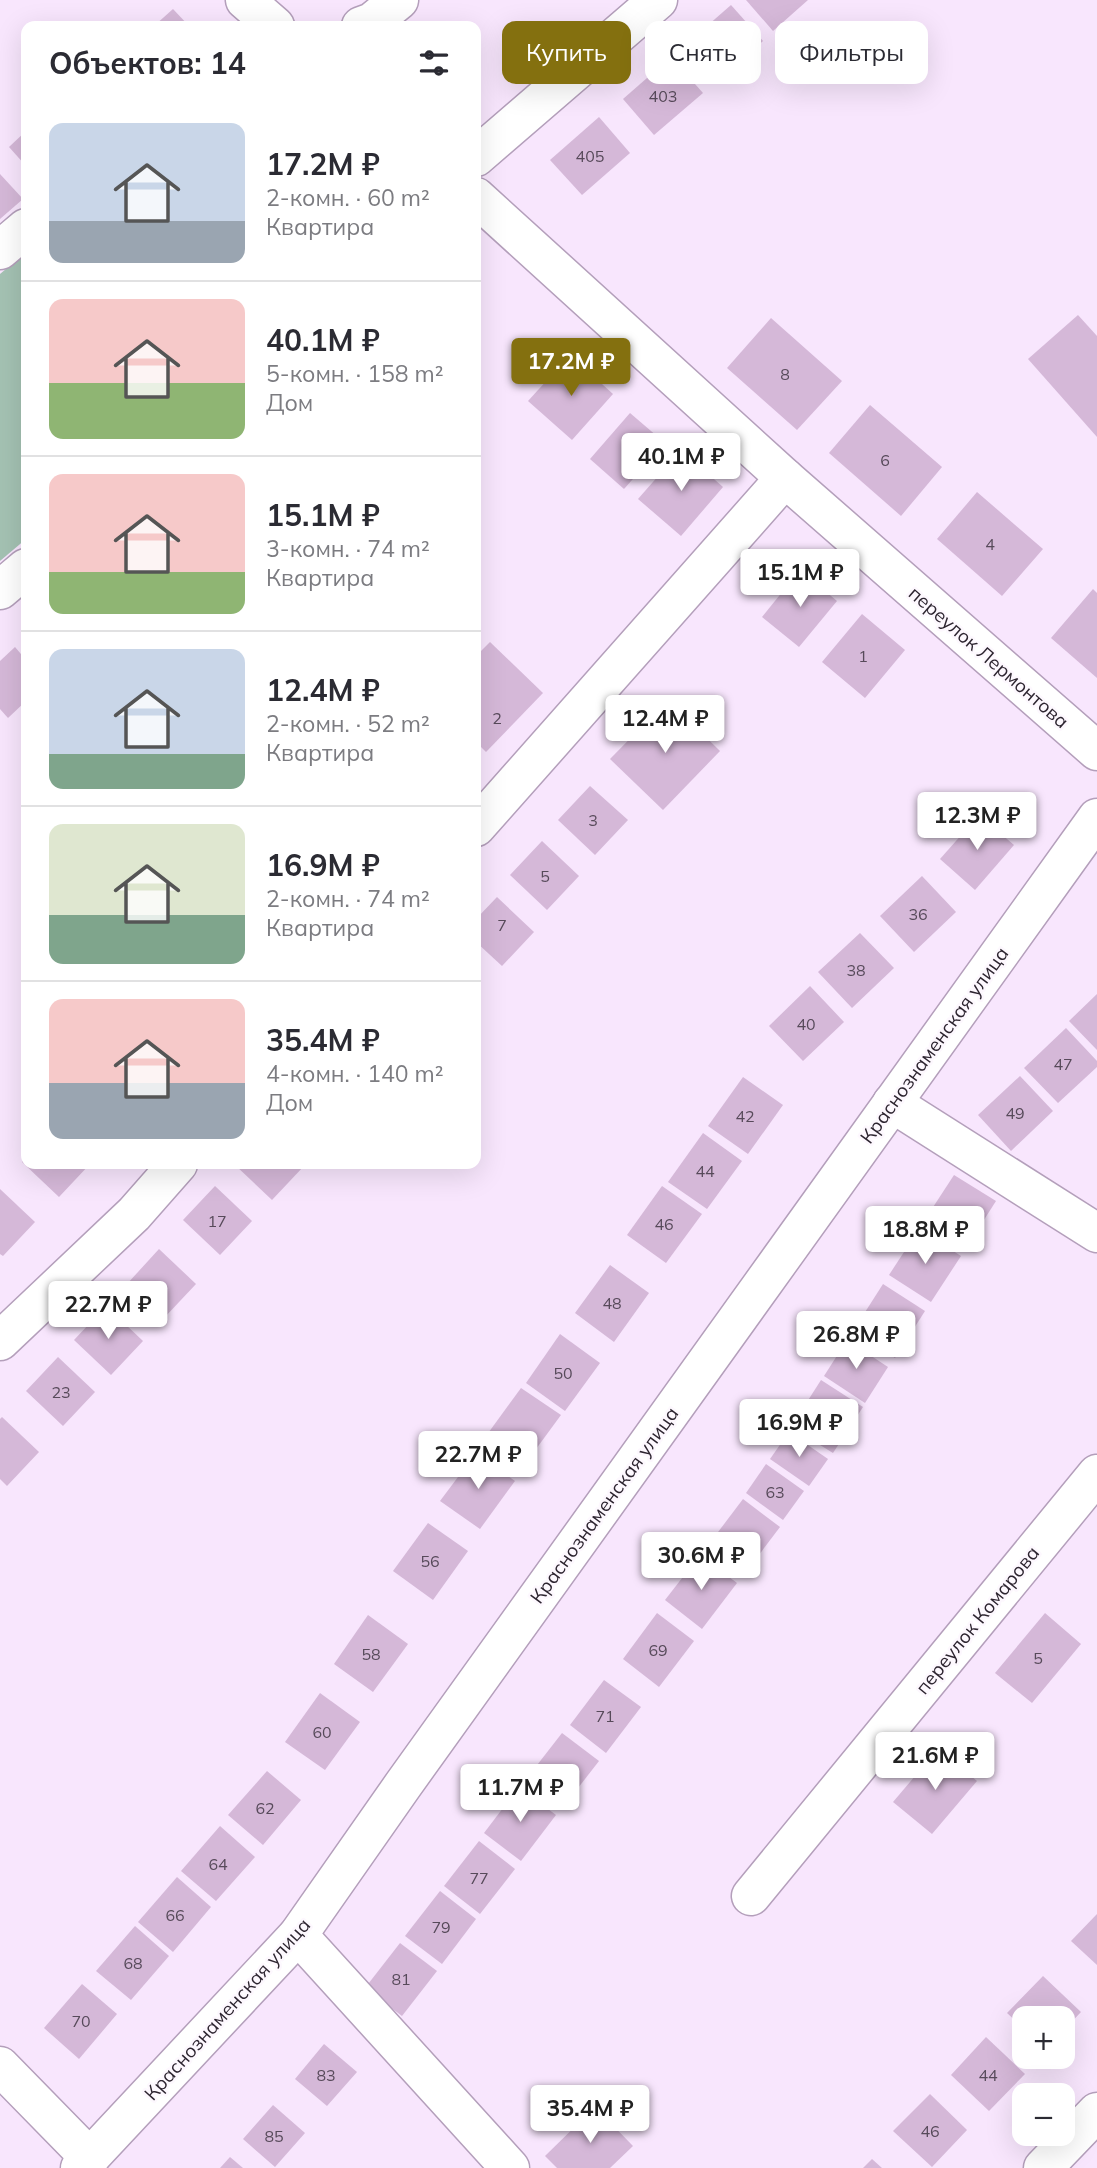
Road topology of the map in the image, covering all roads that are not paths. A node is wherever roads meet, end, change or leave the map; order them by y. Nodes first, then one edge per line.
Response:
1 (245, 0) edge
2 (399, 0) edge
3 (659, 0) edge
4 (269, 21) edge
5 (373, 21) edge
6 (481, 153) edge
7 (481, 203) edge
8 (21, 232) edge
9 (0, 250) edge
10 (785, 478) junction
11 (21, 572) edge
12 (0, 590) edge
13 (1097, 751) edge
14 (1097, 818) edge
15 (481, 821) edge
16 (892, 1103) junction
17 (174, 1169) edge
18 (1097, 1233) edge
19 (0, 1341) edge
20 (1097, 1474) edge
21 (751, 1896) dead end
22 (298, 1935) junction
23 (0, 2066) edge
24 (1097, 2112) edge
25 (85, 2163) edge
26 (510, 2168) edge
27 (1043, 2168) edge

1 - 4 street
2 - 5 street
3 - 6 street
7 - 10 street, переулок Лермонтова
8 - 9 street
10 - 13 street, переулок Лермонтова
10 - 15 street
11 - 12 street
14 - 16 street, Краснознаменская улица
16 - 18 street
16 - 22 street, Краснознаменская улица
17 - 19 street
20 - 21 street, переулок Комарова
22 - 25 street, Краснознаменская улица
22 - 26 street
23 - 25 street
24 - 27 street

